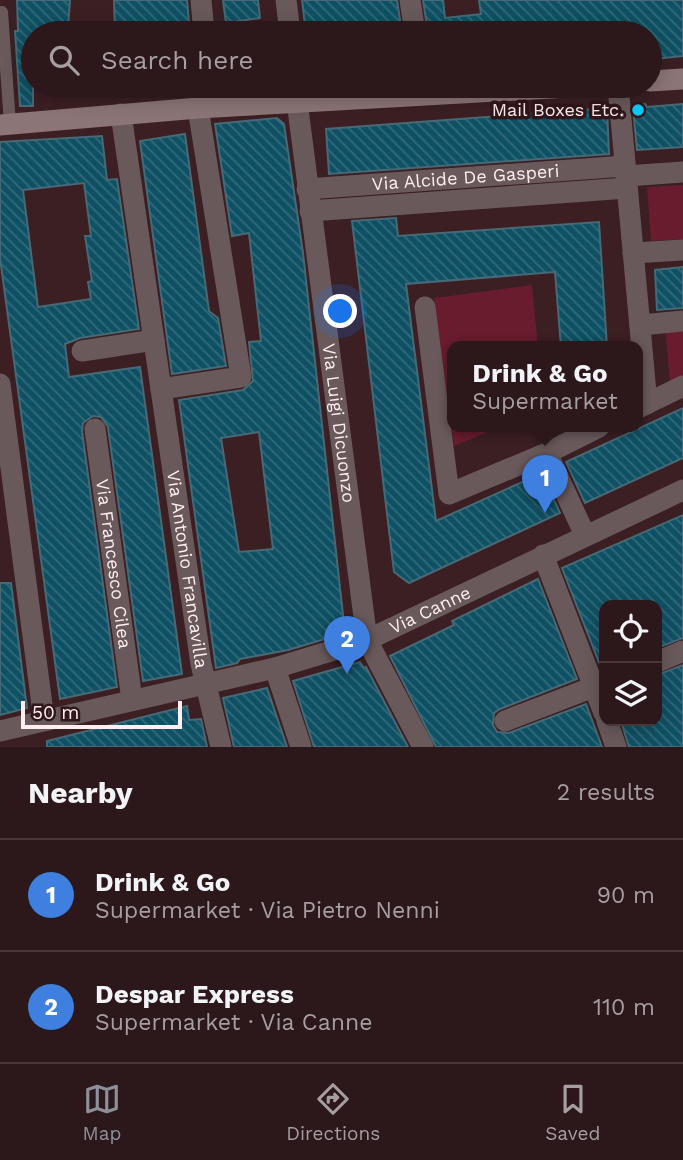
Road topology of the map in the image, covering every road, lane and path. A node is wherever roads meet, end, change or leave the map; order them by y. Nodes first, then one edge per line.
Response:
1 (201, 0) edge
2 (286, 0) edge
3 (410, 0) edge
4 (2, 12) dead end
5 (203, 21) edge
6 (289, 21) edge
7 (413, 21) edge
8 (683, 79) edge
9 (662, 80) edge
10 (206, 98) edge
11 (270, 98) edge
12 (296, 98) edge
13 (619, 98) edge
14 (204, 108) junction
15 (121, 114) junction
16 (5, 125) edge
17 (683, 172) edge
18 (626, 177) junction
19 (307, 188) junction
20 (310, 211) junction
21 (683, 250) edge
22 (633, 253) junction
23 (425, 307) dead end
24 (683, 321) edge
25 (640, 325) junction
26 (154, 340) junction
27 (640, 341) edge
28 (82, 351) dead end
29 (0, 384) edge
30 (683, 386) edge
31 (161, 389) junction
32 (643, 406) edge
33 (95, 429) dead end
34 (589, 432) edge
35 (547, 453) junction
36 (683, 490) edge
37 (585, 535) junction
38 (543, 555) junction
39 (367, 640) junction
40 (683, 651) edge
41 (662, 660) edge
42 (275, 667) junction
43 (599, 683) edge
44 (205, 684) junction
45 (599, 685) edge
46 (132, 700) junction
47 (44, 720) junction
48 (505, 721) dead end
49 (609, 726) edge
50 (0, 732) edge
51 (221, 747) edge
52 (302, 747) edge
53 (423, 747) edge
54 (616, 747) edge

1 - 5 street
2 - 6 street
3 - 7 street
4 - 16 lane
8 - 9 street
10 - 14 street
11 - 14 street
12 - 19 street, Via Luigi Dicuonzo
13 - 18 street
14 - 15 street
14 - 31 street
15 - 16 street
15 - 26 street, Via Antonio Francavilla
17 - 18 street, Via Alcide De Gasperi
18 - 19 street, Via Alcide De Gasperi
18 - 20 street, Via Alcide De Gasperi
18 - 22 street
19 - 20 street, Via Luigi Dicuonzo
20 - 39 street, Via Luigi Dicuonzo
21 - 22 street
22 - 25 street
23 - 35 street
24 - 25 street
25 - 27 street
26 - 28 street
26 - 31 street, Via Antonio Francavilla
29 - 47 street
30 - 32 street
31 - 44 street, Via Antonio Francavilla
33 - 46 street, Via Francesco Cilea
34 - 35 street
35 - 37 street
36 - 37 street, Via Canne
37 - 38 street, Via Canne
38 - 39 street, Via Canne
38 - 43 street
39 - 42 street, Via Canne
39 - 53 street, Via Luigi Dicuonzo
40 - 41 street
42 - 44 street, Via Canne
42 - 52 street
44 - 46 street, Via Canne
44 - 51 street, Via Antonio Francavilla
45 - 48 street
46 - 47 street, Via Canne
47 - 50 street, Via Canne
49 - 54 street

